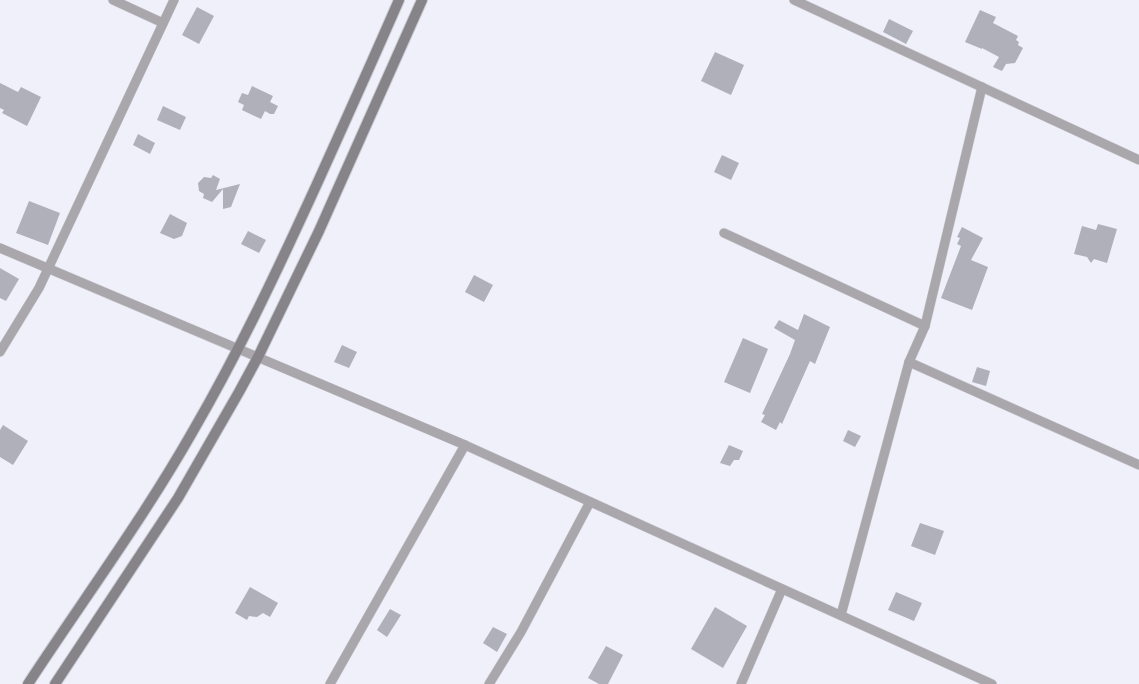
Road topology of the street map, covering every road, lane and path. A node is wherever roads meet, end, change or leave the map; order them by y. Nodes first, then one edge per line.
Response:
1 (112, 0) edge
2 (174, 0) edge
3 (399, 0) edge
4 (422, 0) edge
5 (795, 0) edge
6 (163, 23) junction
7 (982, 88) junction
8 (1139, 160) edge
9 (724, 233) dead end
10 (0, 248) edge
11 (48, 268) junction
12 (925, 326) junction
13 (238, 349) junction
14 (0, 352) edge
15 (258, 357) junction
16 (909, 362) junction
17 (465, 445) junction
18 (1139, 465) edge
19 (590, 502) junction
20 (782, 589) junction
21 (841, 615) junction
22 (28, 684) edge
23 (55, 684) edge
24 (330, 684) edge
25 (490, 684) edge
26 (741, 684) edge
27 (992, 684) edge

1 - 6 street
2 - 6 street
3 - 13 main road
4 - 15 main road
5 - 7 street
6 - 11 street
7 - 8 street
7 - 12 street
9 - 12 street
10 - 11 street
11 - 13 street
11 - 14 street
12 - 16 street
13 - 15 street
13 - 22 main road
15 - 17 street
15 - 23 main road
16 - 18 street
16 - 21 street
17 - 19 street
17 - 24 street
19 - 20 street
19 - 25 street
20 - 21 street
20 - 26 street
21 - 27 street

